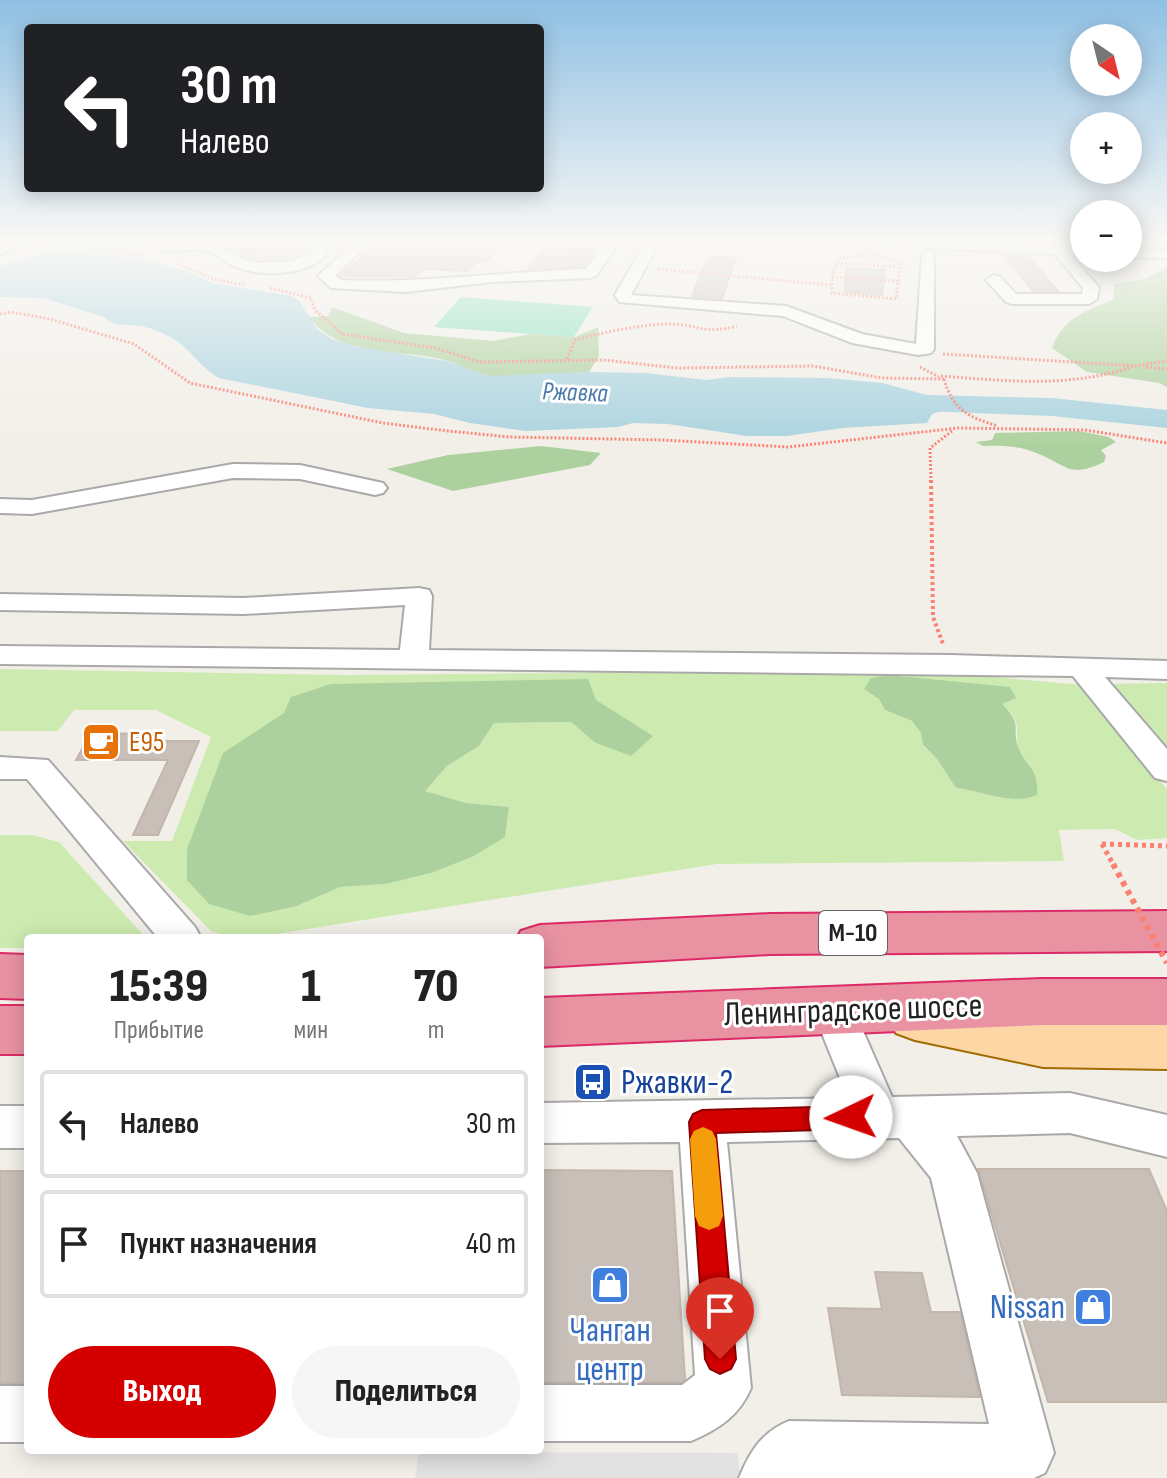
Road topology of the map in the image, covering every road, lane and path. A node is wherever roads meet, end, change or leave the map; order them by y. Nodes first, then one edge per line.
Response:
1 (315, 310) edge
2 (772, 310) edge
3 (927, 310) edge
4 (0, 312) edge
5 (1167, 369) edge
6 (936, 375) dead end
7 (955, 429) junction
8 (1005, 429) junction
9 (1167, 443) edge
10 (375, 488) dead end
11 (0, 506) edge
12 (0, 602) edge
13 (0, 655) edge
14 (414, 661) junction
15 (950, 664) junction
16 (1083, 670) junction
17 (1167, 670) edge
18 (0, 768) edge
19 (1167, 770) edge
20 (1167, 846) edge
21 (1167, 931) edge
22 (178, 934) edge
23 (556, 943) edge
24 (1167, 963) edge
25 (0, 976) edge
26 (24, 977) edge
27 (1167, 1002) edge
28 (855, 1011) junction
29 (544, 1022) edge
30 (0, 1030) edge
31 (24, 1030) edge
32 (1167, 1046) edge
33 (893, 1116) junction
34 (702, 1122) junction
35 (544, 1123) edge
36 (0, 1127) edge
37 (24, 1127) edge
38 (1167, 1136) edge
39 (544, 1413) edge
40 (0, 1414) edge
41 (24, 1414) edge
42 (768, 1478) edge

1 - 8 path
2 - 3 street
4 - 7 path
5 - 6 path
7 - 8 path
7 - 15 path
8 - 9 path
10 - 11 street
12 - 14 street
13 - 14 street
14 - 15 street
15 - 16 street
16 - 17 street
16 - 19 street
18 - 22 street
20 - 24 path, bridge
21 - 23 highway, М-10
25 - 26 highway
27 - 28 highway, Ленинградское шоссе
28 - 29 highway, Ленинградское шоссе
28 - 32 main road
28 - 33 street
30 - 31 highway
33 - 34 street
33 - 38 street
33 - 42 street
34 - 35 street
34 - 39 street
36 - 37 street
40 - 41 street

